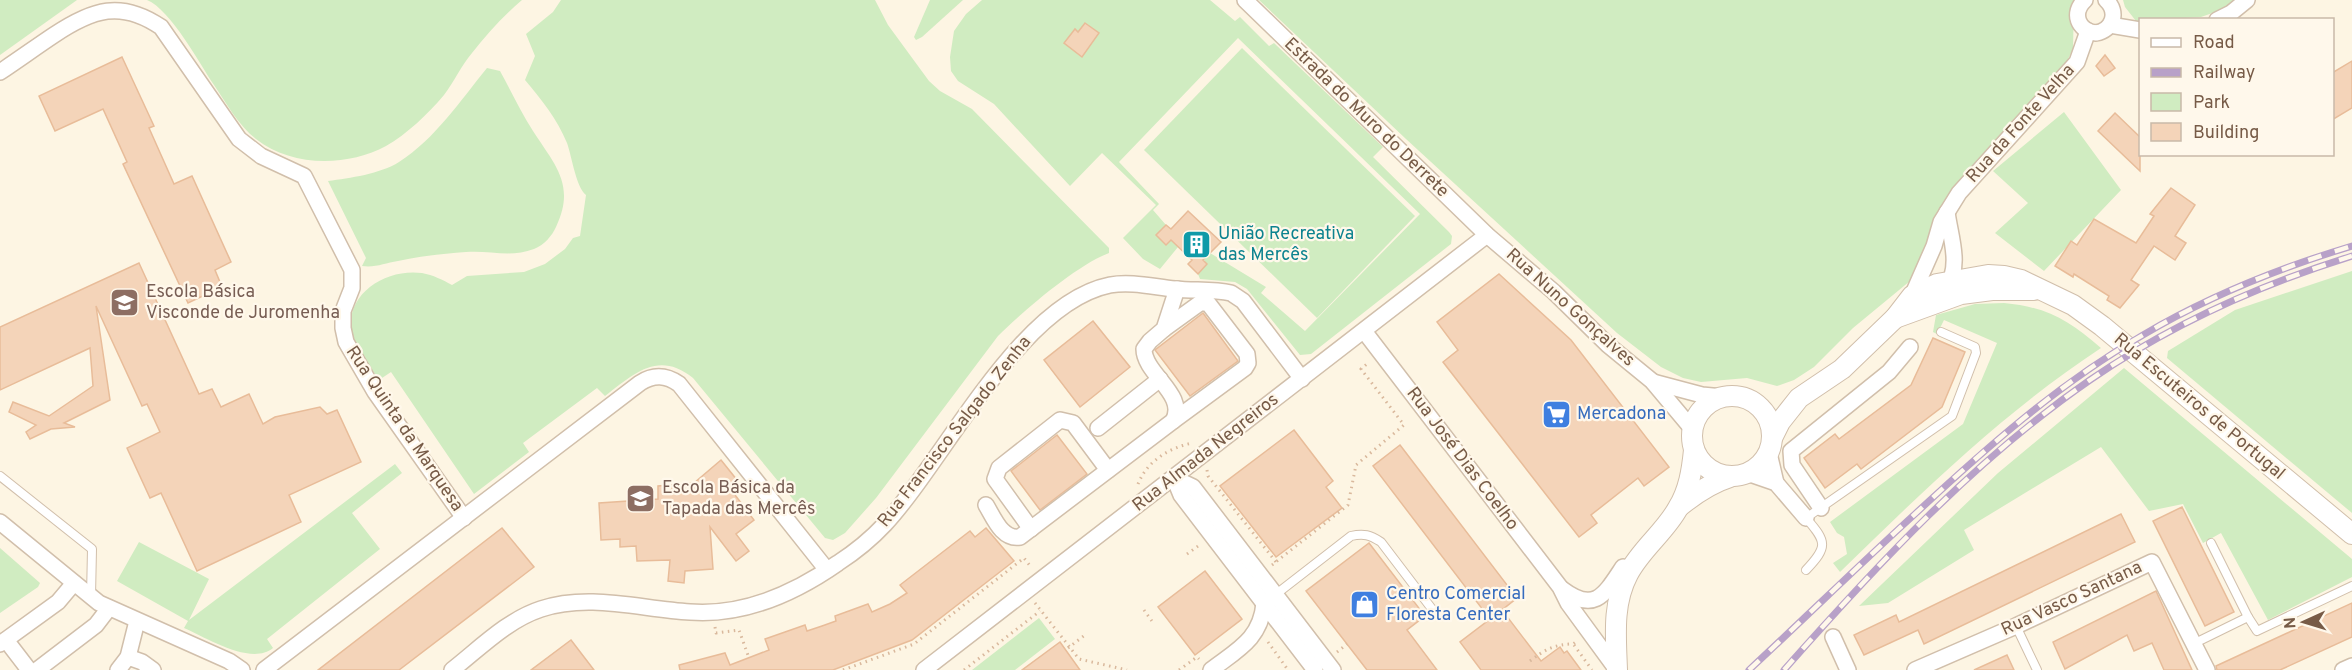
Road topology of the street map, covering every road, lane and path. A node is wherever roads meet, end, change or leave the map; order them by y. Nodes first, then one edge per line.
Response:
1 (1245, 0) edge
2 (2085, 0) edge
3 (2106, 0) edge
4 (2247, 0) edge
5 (2221, 18) edge
6 (2110, 25) junction
7 (2139, 30) edge
8 (2088, 32) junction
9 (0, 72) edge
10 (1947, 212) junction
11 (1487, 235) junction
12 (1953, 251) junction
13 (1988, 275) junction
14 (1950, 281) junction
15 (1177, 289) junction
16 (2040, 290) junction
17 (1912, 296) junction
18 (1895, 318) junction
19 (1164, 329) junction
20 (1364, 331) junction
21 (1941, 332) dead end
22 (1910, 347) dead end
23 (1380, 352) junction
24 (1160, 379) junction
25 (1302, 379) junction
26 (1653, 381) junction
27 (1723, 397) junction
28 (1799, 398) junction
29 (1750, 400) junction
30 (1173, 421) junction
31 (1098, 428) dead end
32 (1694, 440) junction
33 (1771, 444) junction
34 (1190, 448) dead end
35 (1208, 467) dead end
36 (1108, 470) junction
37 (1739, 475) junction
38 (0, 476) edge
39 (1174, 478) junction
40 (1145, 482) dead end
41 (1776, 483) junction
42 (986, 505) dead end
43 (1678, 508) junction
44 (1821, 508) junction
45 (464, 518) junction
46 (1806, 518) junction
47 (0, 522) edge
48 (1031, 529) junction
49 (2352, 534) edge
50 (1205, 541) dead end
51 (1651, 542) junction
52 (2211, 543) dead end
53 (1187, 554) dead end
54 (1276, 562) junction
55 (1032, 568) dead end
56 (827, 570) junction
57 (1266, 570) dead end
58 (1806, 570) dead end
59 (74, 584) junction
60 (2352, 586) edge
61 (1560, 587) junction
62 (91, 598) junction
63 (1269, 599) junction
64 (1032, 600) dead end
65 (109, 608) junction
66 (1432, 609) dead end
67 (1144, 610) dead end
68 (1040, 611) junction
69 (714, 612) junction
70 (2248, 616) junction
71 (137, 621) junction
72 (1154, 624) dead end
73 (2016, 626) junction
74 (1589, 632) junction
75 (1085, 635) dead end
76 (1266, 638) dead end
77 (1833, 638) dead end
78 (3, 642) edge
79 (1347, 644) dead end
80 (1573, 644) junction
81 (2193, 644) junction
82 (1068, 648) junction
83 (1335, 653) dead end
84 (128, 657) junction
85 (749, 658) dead end
86 (1185, 658) dead end
87 (1530, 661) dead end
88 (1188, 663) junction
89 (1207, 665) edge
90 (2352, 666) edge
91 (29, 670) edge
92 (37, 670) edge
93 (118, 670) edge
94 (153, 670) edge
95 (242, 670) edge
96 (264, 670) edge
97 (452, 670) edge
98 (843, 670) edge
99 (924, 670) edge
100 (964, 670) edge
101 (1127, 670) edge
102 (1179, 670) edge
103 (1288, 670) edge
104 (1315, 670) edge
105 (1333, 670) edge
106 (1592, 670) edge
107 (1617, 670) edge
108 (1848, 670) edge
109 (1915, 670) edge
110 (2037, 670) edge
111 (2207, 670) edge
112 (2343, 670) edge

1 - 11 street, Estrada do Muro do Derrete
2 - 8 street
3 - 6 street
4 - 5 street
6 - 7 street
6 - 8 street
8 - 10 street, Rua da Fonte Velha
9 - 45 street, Rua Quinta da Marquesa
10 - 12 street
10 - 17 street, Rua da Fonte Velha
11 - 20 street, Rua Almada Negreiros
11 - 26 street, Rua Nuno Gonçalves
12 - 13 street
12 - 14 street
13 - 14 street, Rua Escuteiros de Portugal
13 - 16 street, Rua Escuteiros de Portugal
14 - 17 street, Rua Escuteiros de Portugal
14 - 18 street, Rua da Fonte Velha
15 - 19 street
15 - 25 street, Rua Francisco Salgado Zenha
15 - 56 street, Rua Francisco Salgado Zenha
16 - 18 street, Rua Escuteiros de Portugal
16 - 49 street, Rua Escuteiros de Portugal
17 - 18 street, Rua da Fonte Velha
18 - 28 street, Rua da Fonte Velha
19 - 24 street
19 - 30 street
20 - 23 street, Rua José Dias Coelho
20 - 25 street, Rua Almada Negreiros
21 - 44 lane
22 - 44 street
23 - 54 path
23 - 61 street, Rua José Dias Coelho
24 - 30 street
24 - 31 street
25 - 39 street, Rua Almada Negreiros
26 - 27 street, Rua Nuno Gonçalves
26 - 32 street, Rua Nuno Gonçalves
27 - 29 street
27 - 32 street
28 - 29 street, Rua da Fonte Velha
28 - 33 street, Rua da Fonte Velha
29 - 33 street
30 - 36 street
32 - 37 street
32 - 43 street
33 - 37 street
33 - 41 street
34 - 40 path
35 - 54 path
36 - 48 street
36 - 48 street
37 - 41 street
37 - 43 street
38 - 62 lane
39 - 63 street
39 - 99 street, Rua Almada Negreiros
41 - 46 street
42 - 48 street
43 - 51 street
44 - 46 lane
45 - 56 street
45 - 96 street
46 - 58 lane
47 - 59 street
50 - 53 path
51 - 61 street, Rua José Dias Coelho
51 - 107 street
52 - 70 lane
54 - 57 path
55 - 98 path
56 - 69 street, Rua Francisco Salgado Zenha
59 - 62 street
59 - 78 street
60 - 70 lane
61 - 74 street, Rua José Dias Coelho
62 - 65 street
63 - 66 lane
63 - 89 street
63 - 104 street
63 - 105 street
64 - 68 path
65 - 71 street
65 - 92 street
67 - 72 path
68 - 82 path
68 - 100 path
69 - 85 path
69 - 97 street, Rua Francisco Salgado Zenha
70 - 81 lane
71 - 84 street
71 - 95 street
73 - 81 street, Rua Vasco Santana
73 - 109 street, Rua Vasco Santana
73 - 110 lane
74 - 80 path
74 - 107 street, Rua José Dias Coelho
75 - 82 path
76 - 103 path
77 - 108 street
78 - 91 street
79 - 83 path
80 - 87 path
80 - 106 path
81 - 111 street, Rua Vasco Santana
82 - 101 path
84 - 93 street
84 - 94 street
86 - 88 path
88 - 89 path
88 - 102 path
90 - 112 street

